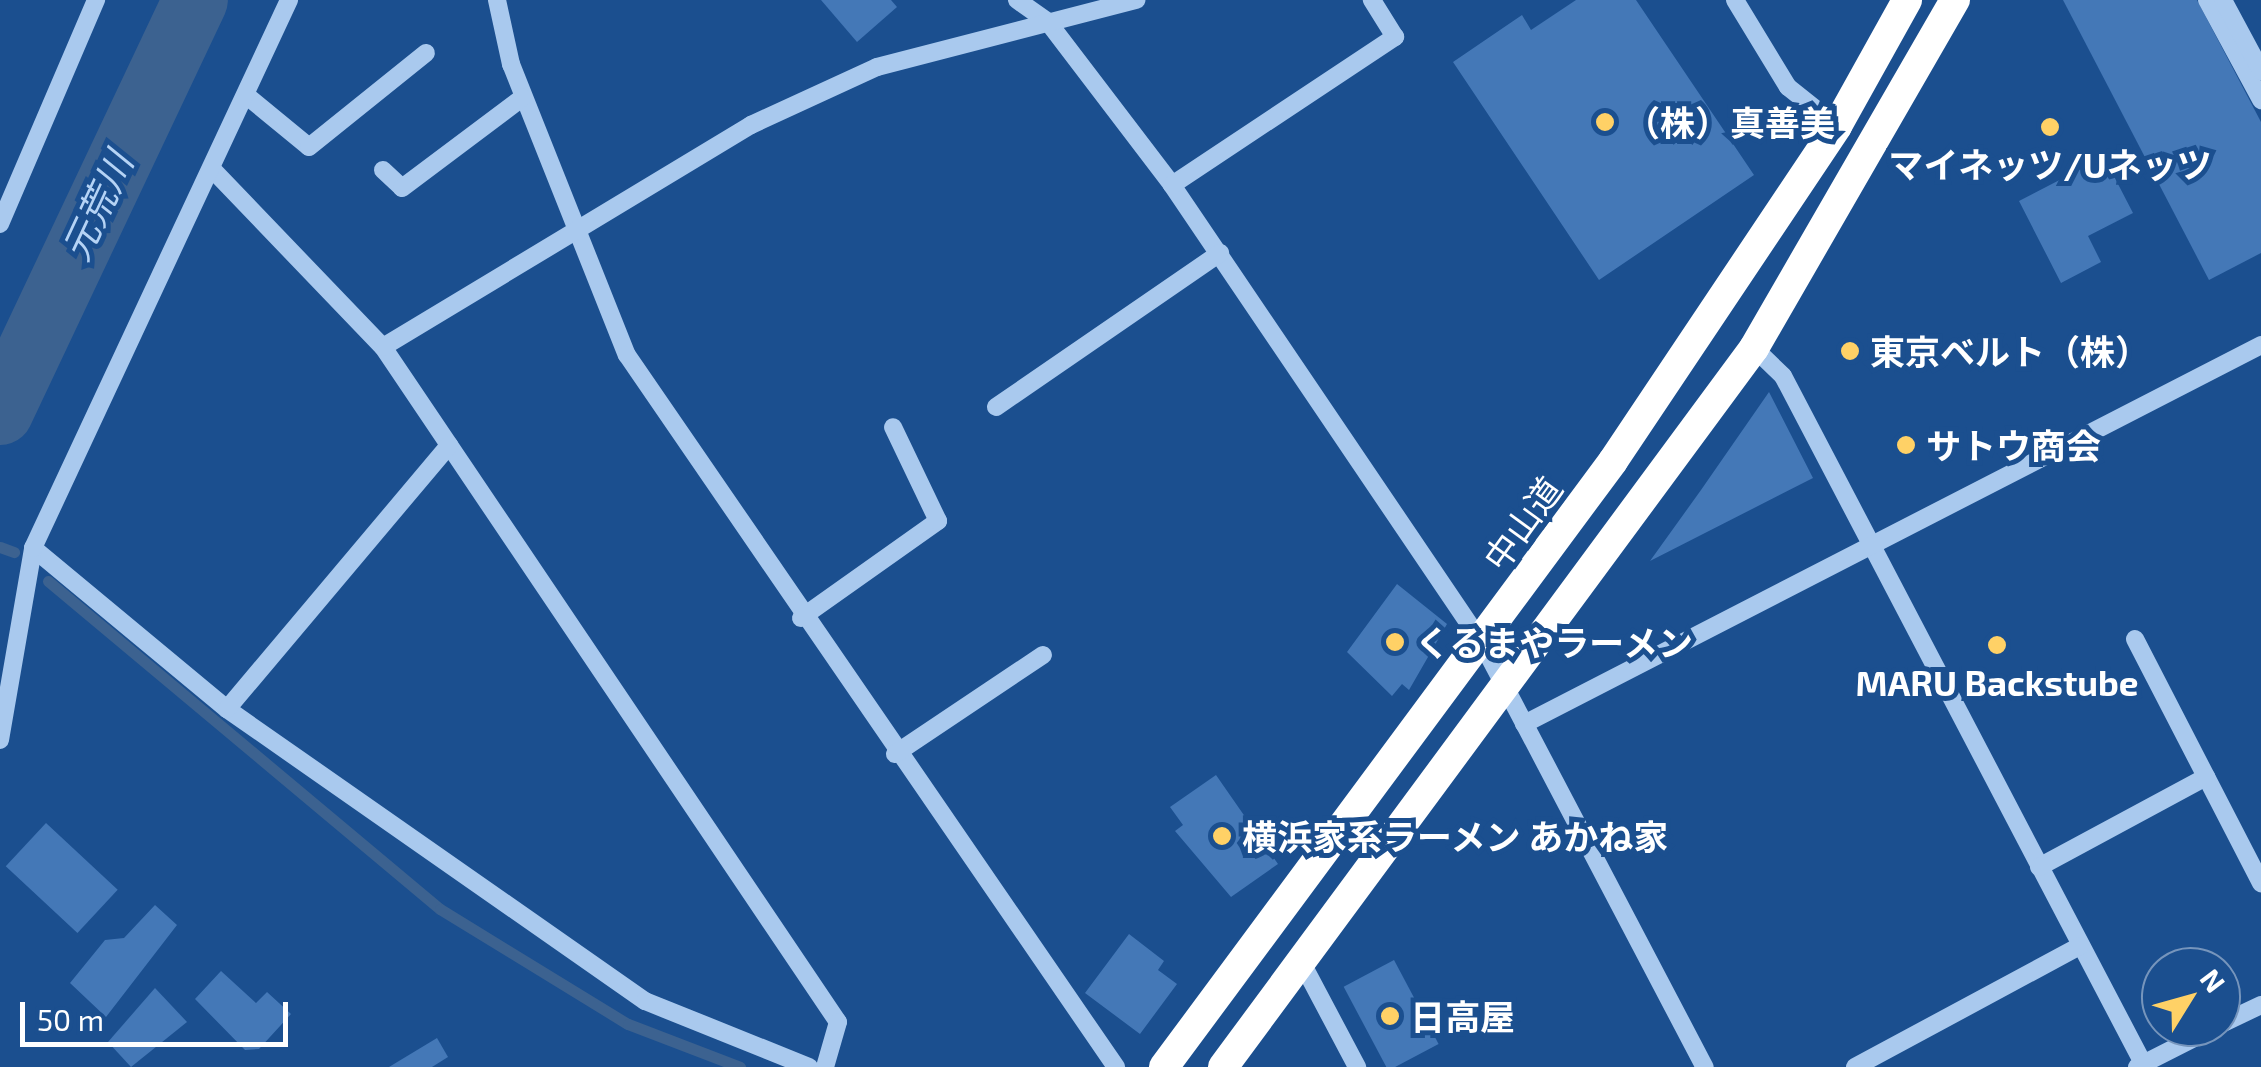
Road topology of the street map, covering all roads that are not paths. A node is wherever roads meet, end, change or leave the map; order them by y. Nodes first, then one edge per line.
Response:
1 (96, 0) edge
2 (289, 0) edge
3 (497, 0) edge
4 (1017, 0) edge
5 (1060, 0) edge
6 (1137, 0) edge
7 (1372, 0) edge
8 (1735, 0) edge
9 (1907, 0) edge
10 (1955, 0) edge
11 (2207, 0) edge
12 (2223, 0) edge
13 (1048, 22) junction
14 (426, 53) dead end
15 (2260, 68) edge
16 (247, 96) junction
17 (523, 96) junction
18 (2261, 100) edge
19 (1837, 126) junction
20 (214, 170) junction
21 (383, 170) dead end
22 (1172, 185) junction
23 (0, 224) edge
24 (576, 232) junction
25 (1220, 253) junction
26 (2261, 345) edge
27 (383, 347) junction
28 (1754, 348) junction
29 (996, 406) dead end
30 (893, 427) dead end
31 (449, 446) junction
32 (33, 548) junction
33 (1874, 549) junction
34 (801, 618) junction
35 (2134, 640) dead end
36 (1482, 642) junction
37 (1043, 654) dead end
38 (1508, 690) junction
39 (227, 709) junction
40 (1524, 724) junction
41 (0, 740) edge
42 (895, 754) junction
43 (2206, 777) junction
44 (2039, 866) junction
45 (2261, 884) edge
46 (2080, 946) junction
47 (1302, 963) junction
48 (2178, 1047) edge
49 (2141, 1066) edge
50 (810, 1067) edge
51 (825, 1067) edge
52 (1116, 1067) edge
53 (1164, 1067) edge
54 (1224, 1067) edge
55 (1358, 1067) edge
56 (1705, 1067) edge
57 (1856, 1067) edge

1 - 23 street
2 - 16 street
3 - 17 street
4 - 13 street
5 - 13 street
6 - 13 street
7 - 22 street
8 - 19 street
9 - 19 highway, 中山道
10 - 28 highway
11 - 18 street
12 - 15 street
13 - 22 street
13 - 24 street
14 - 16 street
16 - 20 street
17 - 21 street
17 - 24 street
19 - 36 highway, 中山道
20 - 27 street
20 - 32 street
22 - 25 street
24 - 27 street
24 - 34 street
25 - 29 street
25 - 36 street
26 - 33 street
27 - 31 street
28 - 33 street
28 - 38 highway
30 - 34 street
31 - 39 street
31 - 51 street
32 - 39 street
32 - 41 street
33 - 40 street
33 - 44 street
34 - 42 street
35 - 43 street
36 - 38 street
36 - 53 highway, 中山道
37 - 42 street
38 - 40 street
38 - 47 highway
39 - 50 street
40 - 56 street
42 - 52 street
43 - 44 street
43 - 45 street
44 - 46 street
46 - 49 street
46 - 57 street
47 - 54 highway
47 - 55 street
48 - 49 street

